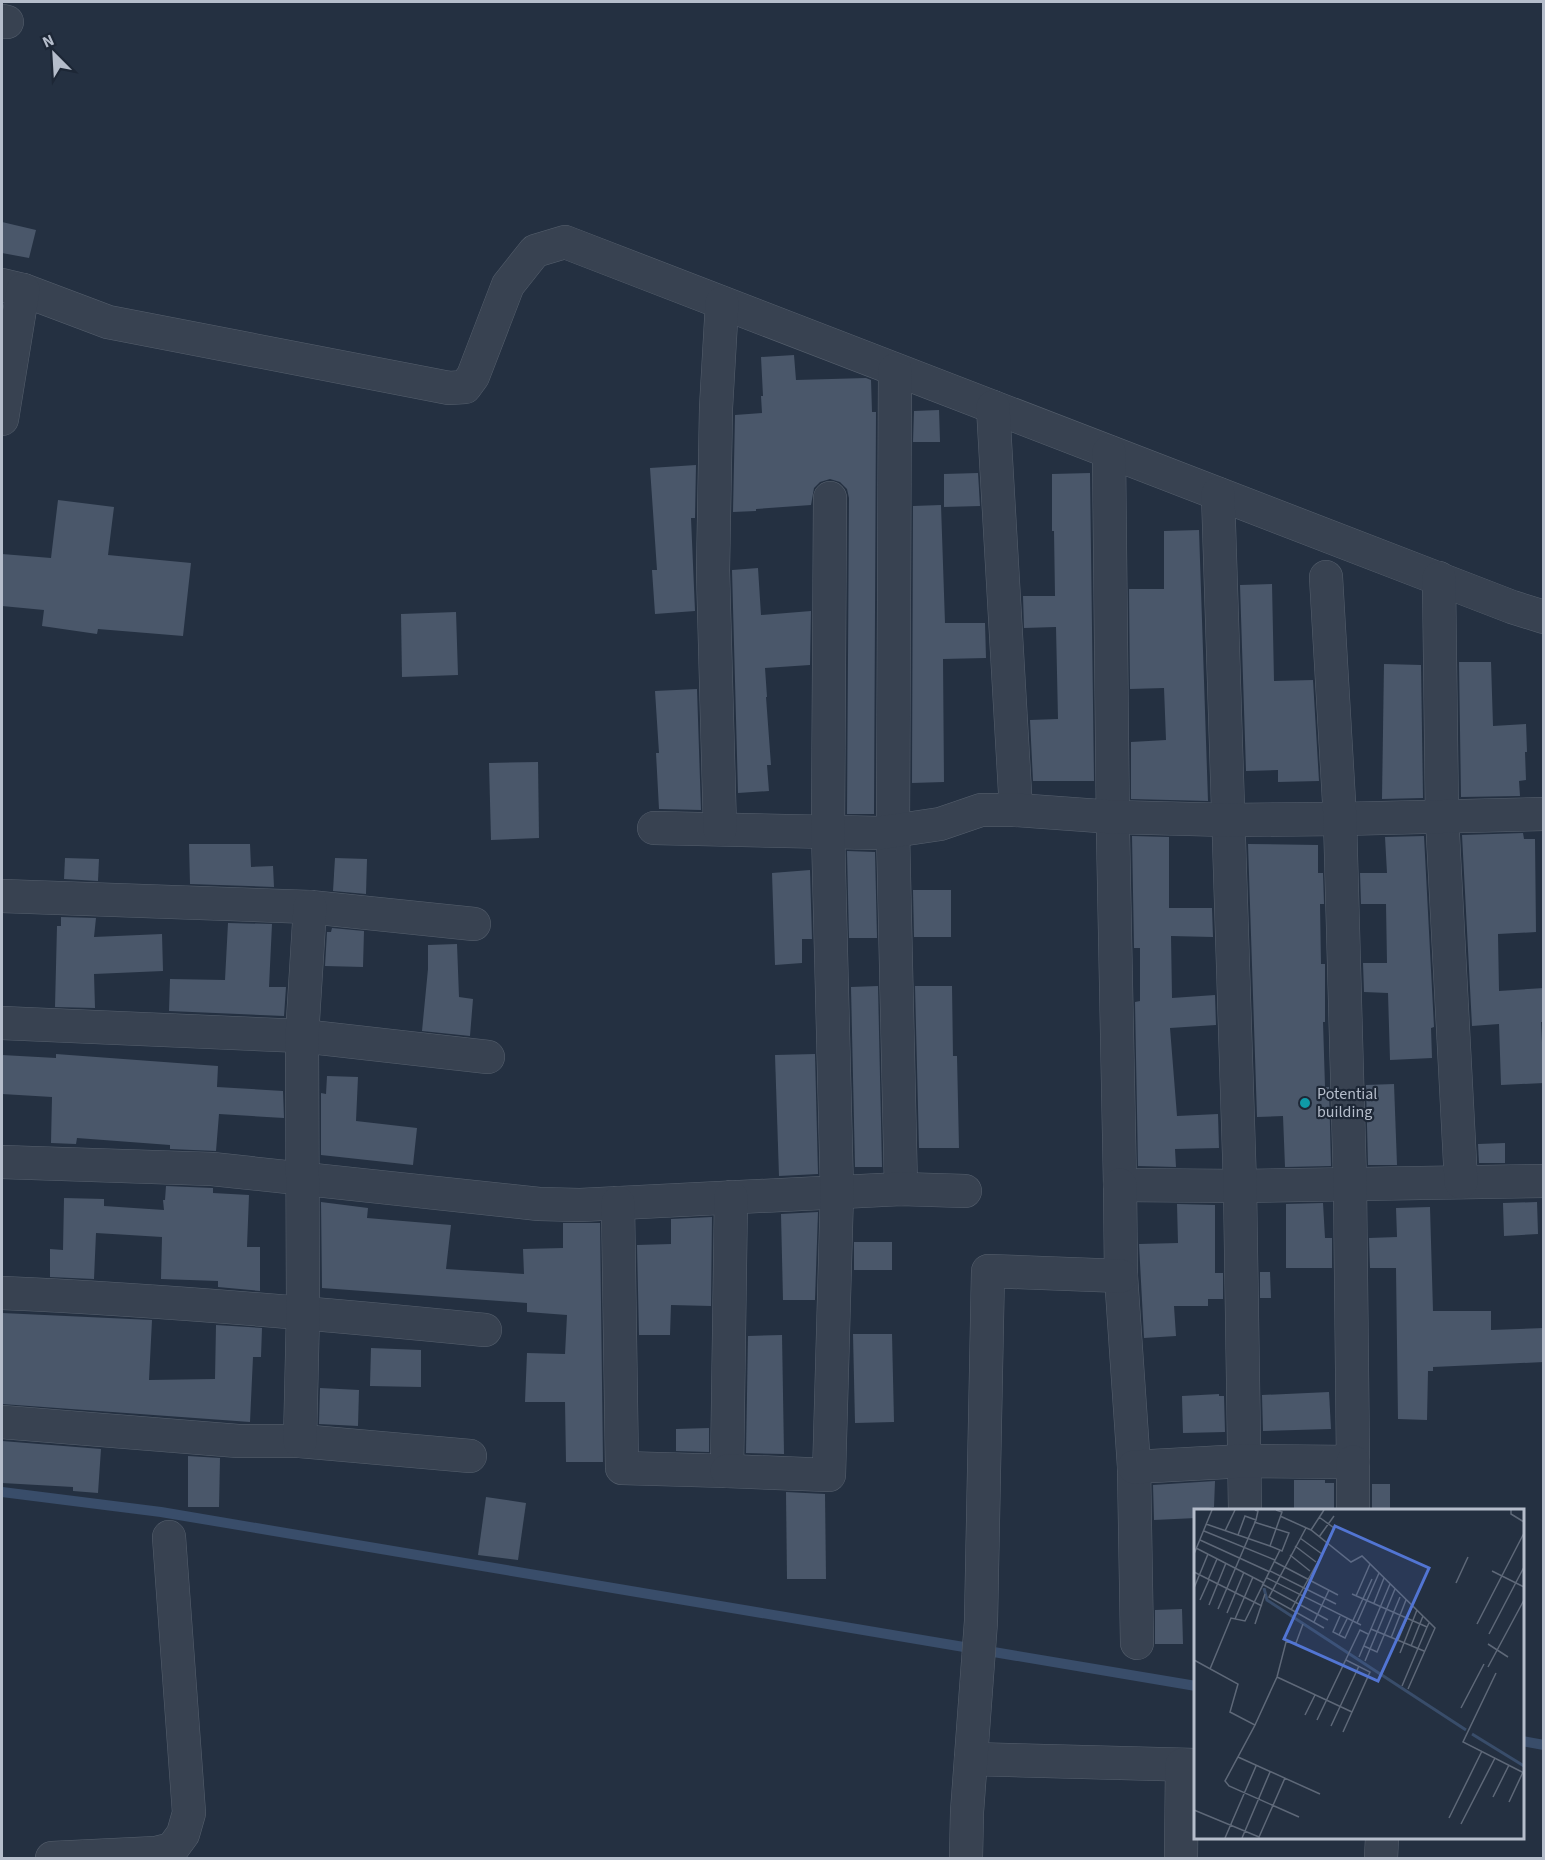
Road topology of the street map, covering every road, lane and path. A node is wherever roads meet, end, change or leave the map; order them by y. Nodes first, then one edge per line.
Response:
1 (12, 288) edge
2 (722, 303) junction
3 (895, 370) junction
4 (993, 407) junction
5 (2, 419) edge
6 (1109, 452) junction
7 (1218, 494) junction
8 (830, 498) dead end
9 (1326, 577) dead end
10 (1439, 578) junction
11 (1544, 617) edge
12 (1016, 810) junction
13 (1544, 814) edge
14 (1113, 817) junction
15 (1442, 817) junction
16 (1340, 819) junction
17 (1228, 820) junction
18 (654, 828) dead end
19 (720, 829) junction
20 (893, 831) junction
21 (828, 832) junction
22 (2, 896) edge
23 (310, 907) junction
24 (474, 924) dead end
25 (2, 1023) edge
26 (302, 1036) junction
27 (488, 1057) dead end
28 (2, 1162) edge
29 (303, 1178) junction
30 (1544, 1181) edge
31 (1461, 1182) junction
32 (1350, 1184) junction
33 (1120, 1185) junction
34 (1240, 1186) junction
35 (901, 1189) junction
36 (965, 1191) dead end
37 (837, 1192) junction
38 (731, 1197) junction
39 (618, 1203) junction
40 (1121, 1276) junction
41 (2, 1293) edge
42 (303, 1312) junction
43 (485, 1330) dead end
44 (2, 1422) edge
45 (300, 1441) junction
46 (470, 1456) dead end
47 (1244, 1461) junction
48 (1353, 1462) junction
49 (1134, 1467) junction
50 (727, 1471) junction
51 (1245, 1509) edge
52 (1353, 1509) edge
53 (169, 1538) dead end
54 (1137, 1643) dead end
55 (971, 1759) junction
56 (1189, 1765) edge
57 (1382, 1839) edge
58 (52, 1858) edge
59 (966, 1858) edge
60 (1181, 1858) edge
61 (1381, 1858) edge

1 - 2 street
1 - 5 street
2 - 3 street
2 - 19 street
3 - 4 street
3 - 20 street
4 - 6 street
4 - 12 street
6 - 7 street
6 - 14 street
7 - 10 street
7 - 17 street
8 - 21 street
9 - 16 street
10 - 11 street
10 - 15 street
12 - 14 street
12 - 20 street
13 - 15 street
14 - 17 street
14 - 33 street
15 - 16 street
15 - 31 street
16 - 17 street
16 - 32 street
17 - 34 street
18 - 19 street
19 - 21 street
20 - 21 street
20 - 35 street
21 - 37 street
22 - 23 street
23 - 24 street
23 - 26 street
25 - 26 street
26 - 27 street
26 - 29 street
28 - 29 street
29 - 39 street
29 - 42 street
30 - 31 street
31 - 32 street
32 - 34 street
32 - 48 street
33 - 34 street
33 - 40 street
34 - 47 street
35 - 36 street
35 - 37 street
37 - 38 street
37 - 50 street
38 - 39 street
38 - 50 street
39 - 50 street
40 - 49 street
40 - 55 street
41 - 42 street
42 - 43 street
42 - 45 street
44 - 45 street
45 - 46 street
47 - 48 street
47 - 49 street
47 - 51 street
48 - 52 street
49 - 54 street
53 - 58 street
55 - 56 street
55 - 59 street
56 - 60 street
57 - 61 street

